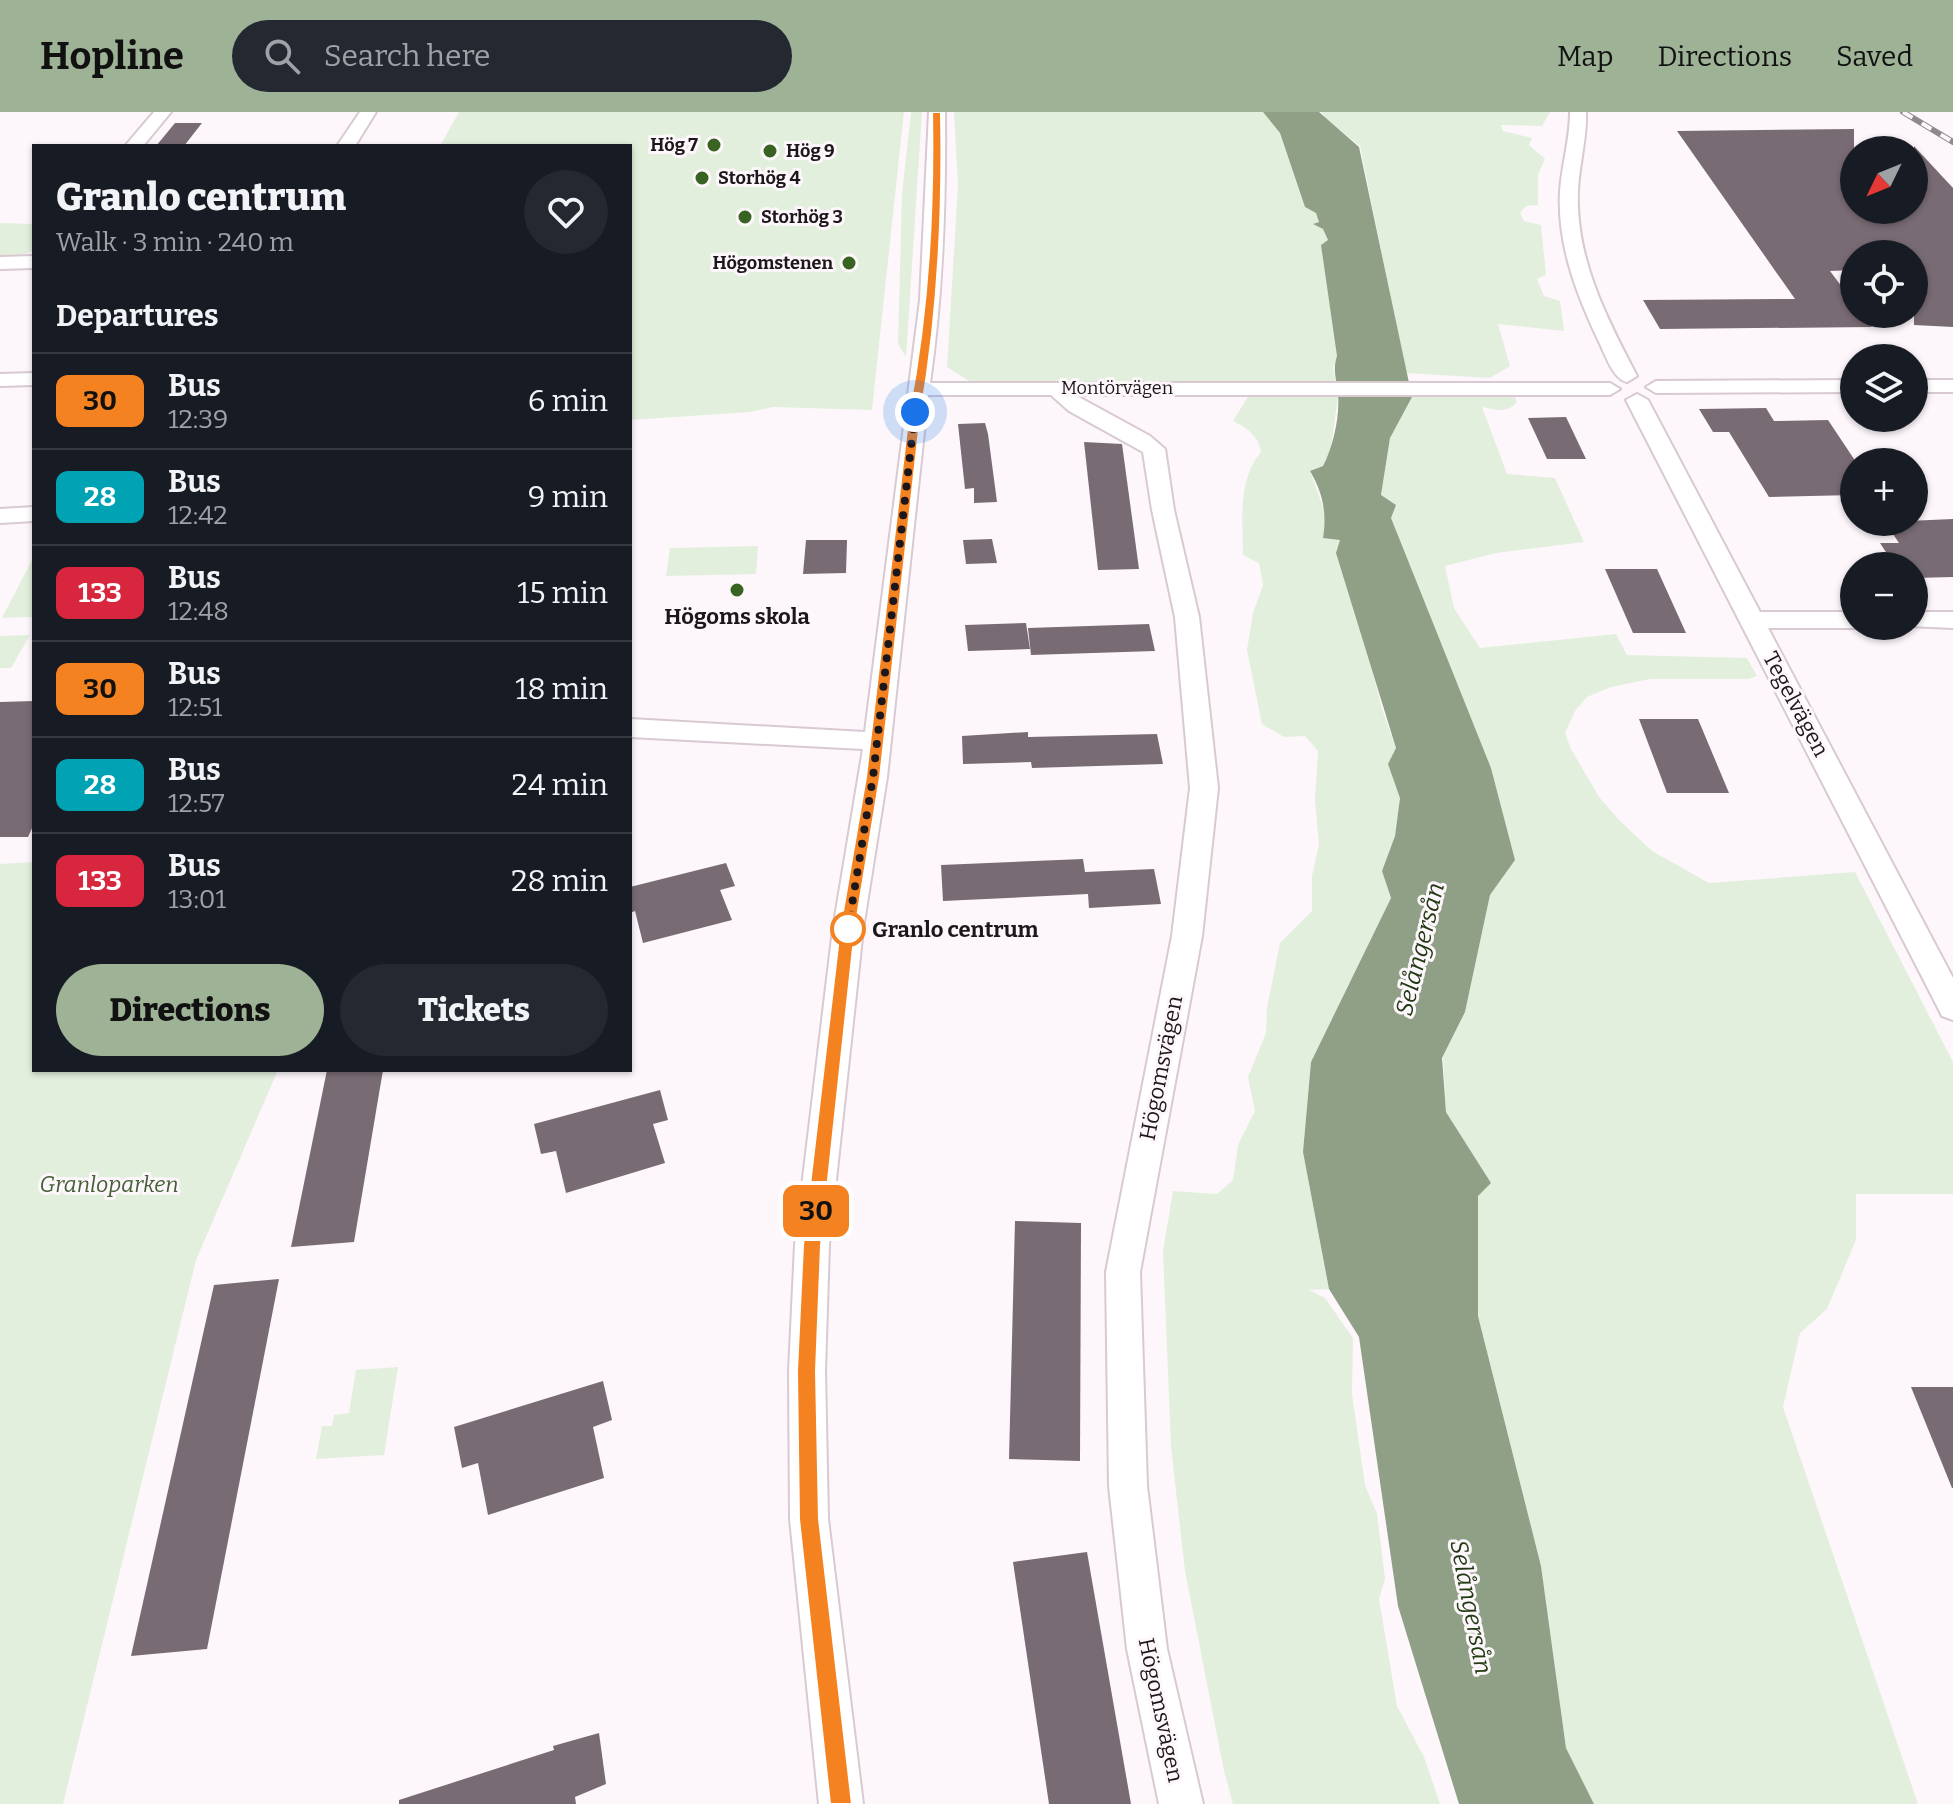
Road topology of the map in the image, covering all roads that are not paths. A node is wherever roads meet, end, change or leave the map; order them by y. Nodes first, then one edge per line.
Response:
1 (163, 112) edge
2 (368, 112) edge
3 (937, 112) edge
4 (1578, 112) edge
5 (136, 144) edge
6 (347, 144) edge
7 (32, 262) edge
8 (0, 263) edge
9 (32, 379) edge
10 (0, 380) edge
11 (1619, 383) junction
12 (1928, 386) edge
13 (1953, 386) edge
14 (1840, 387) edge
15 (1056, 388) junction
16 (919, 389) junction
17 (1646, 394) junction
18 (32, 514) edge
19 (0, 516) edge
20 (1752, 620) junction
21 (1840, 620) edge
22 (1928, 620) edge
23 (1953, 620) edge
24 (632, 728) edge
25 (876, 741) junction
26 (1953, 1008) edge
27 (841, 1804) edge
28 (1181, 1804) edge

1 - 5 street
2 - 6 street
3 - 16 street
4 - 11 street
7 - 8 street
9 - 10 street
11 - 15 street, Montörvägen
11 - 17 street
12 - 13 street
14 - 17 street
15 - 16 street, Montörvägen
15 - 28 street, Högomsvägen
16 - 25 street
17 - 20 street, Tegelvägen
18 - 19 street
20 - 21 street
20 - 26 street, Tegelvägen
22 - 23 street
24 - 25 street
25 - 27 street

